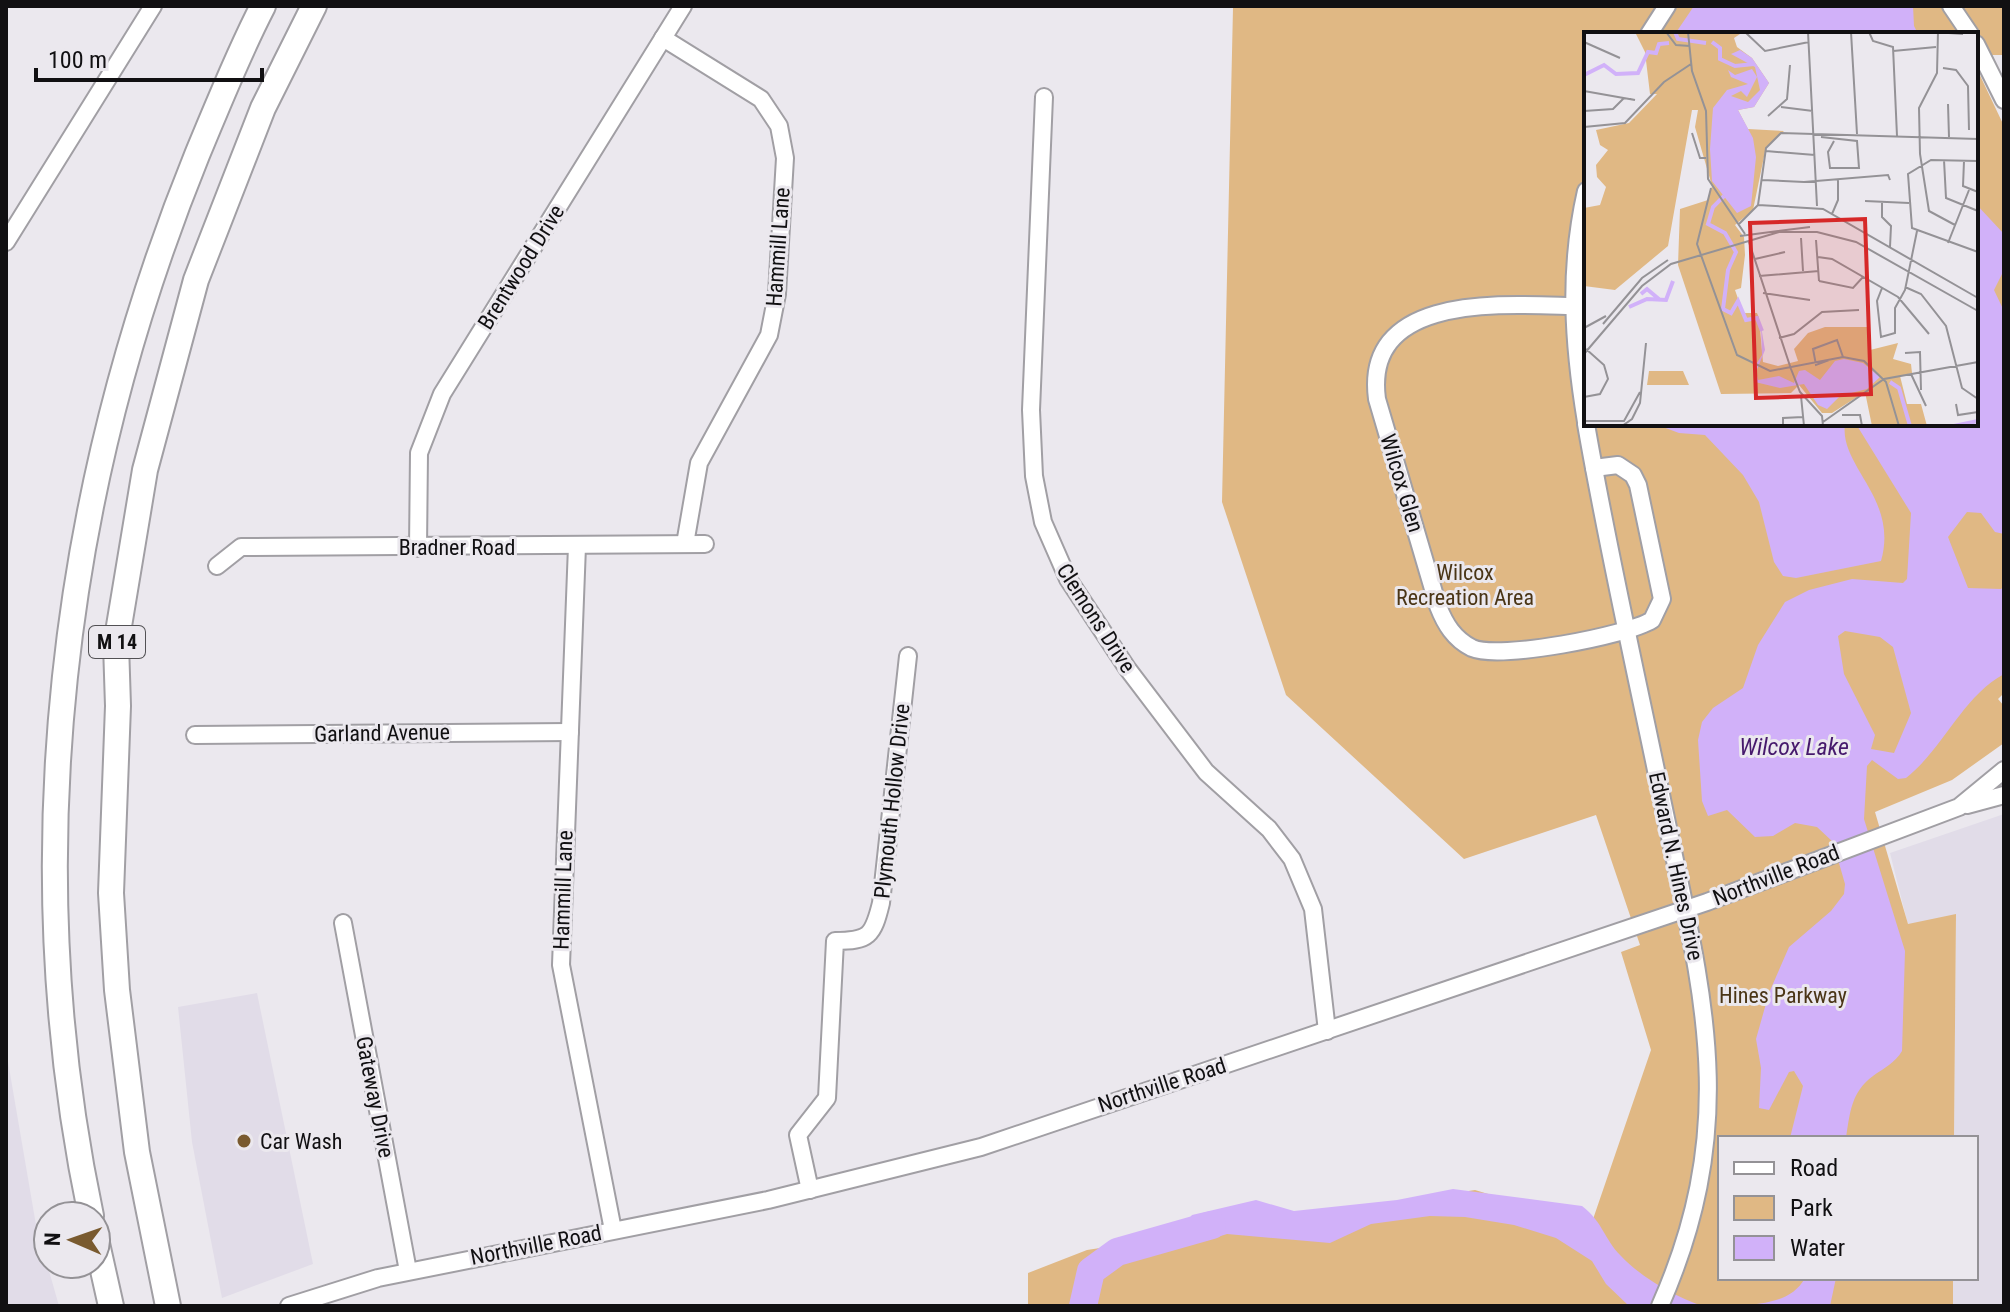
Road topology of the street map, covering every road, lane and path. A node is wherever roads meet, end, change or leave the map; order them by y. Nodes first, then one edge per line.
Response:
1 (153, 6) edge
2 (263, 6) edge
3 (314, 6) edge
4 (683, 6) edge
5 (1667, 6) edge
6 (1951, 6) edge
7 (1650, 32) edge
8 (1969, 32) edge
9 (663, 38) junction
10 (1978, 48) edge
11 (1044, 97) dead end
12 (2004, 100) edge
13 (1584, 201) edge
14 (6, 242) edge
15 (1571, 306) junction
16 (1584, 407) edge
17 (1587, 426) edge
18 (1594, 468) junction
19 (685, 544) junction
20 (705, 544) dead end
21 (577, 546) junction
22 (418, 548) junction
23 (217, 566) dead end
24 (1627, 632) junction
25 (908, 656) dead end
26 (570, 732) junction
27 (195, 735) dead end
28 (2004, 770) edge
29 (2004, 795) edge
30 (1959, 807) junction
31 (1687, 909) junction
32 (343, 923) dead end
33 (1327, 1031) junction
34 (810, 1190) junction
35 (88, 1200) edge
36 (613, 1230) junction
37 (408, 1271) junction
38 (105, 1280) edge
39 (111, 1306) edge
40 (168, 1306) edge
41 (289, 1306) edge
42 (1660, 1306) edge

1 - 14 street
2 - 35 highway, M 14
3 - 40 highway, M 14
4 - 9 street, Brentwood Drive
5 - 7 street
6 - 8 street
9 - 19 street, Hammill Lane
9 - 22 street, Brentwood Drive
10 - 12 street
11 - 33 street, Clemons Drive
13 - 15 street, Edward N. Hines Drive
15 - 16 street, Edward N. Hines Drive
15 - 24 street, Wilcox Glen
17 - 18 street, Edward N. Hines Drive
18 - 24 street, Edward N. Hines Drive
18 - 24 street
19 - 20 street, Bradner Road
19 - 21 street, Bradner Road
21 - 22 street, Bradner Road
21 - 26 street, Hammill Lane
22 - 23 street, Bradner Road
24 - 31 street, Edward N. Hines Drive
25 - 34 street, Plymouth Hollow Drive
26 - 27 street, Garland Avenue
26 - 36 street, Hammill Lane
28 - 30 street, Northville Road
29 - 30 street
30 - 31 street, Northville Road
31 - 33 street, Northville Road
31 - 42 street, Edward N. Hines Drive
32 - 37 street, Gateway Drive
33 - 34 street, Northville Road
34 - 36 street, Northville Road
36 - 37 street, Northville Road
37 - 41 street, Northville Road
38 - 39 highway

